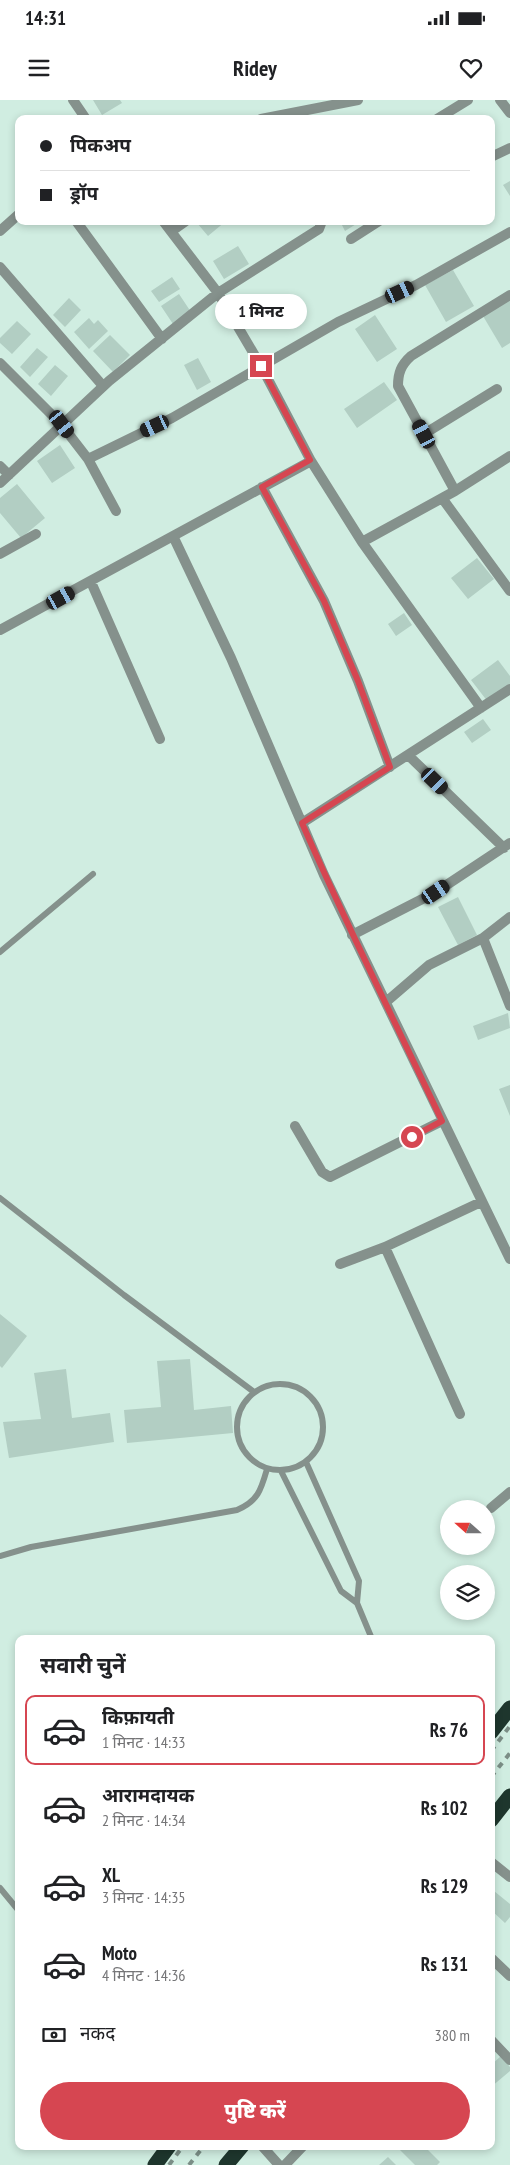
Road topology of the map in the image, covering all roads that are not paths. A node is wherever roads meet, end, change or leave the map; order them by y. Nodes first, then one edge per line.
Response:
1 (74, 100) edge
2 (358, 100) edge
3 (468, 100) edge
4 (500, 100) edge
5 (510, 113) edge
6 (83, 115) edge
7 (281, 115) edge
8 (444, 115) edge
9 (510, 148) edge
10 (495, 156) edge
11 (15, 218) edge
12 (79, 225) edge
13 (167, 225) edge
14 (180, 225) edge
15 (320, 225) edge
16 (373, 225) edge
17 (0, 231) edge
18 (172, 231) junction
19 (510, 232) edge
20 (351, 239) dead end
21 (0, 267) edge
22 (218, 293) junction
23 (510, 295) edge
24 (162, 339) junction
25 (0, 363) edge
26 (261, 366) junction
27 (103, 386) junction
28 (497, 389) dead end
29 (62, 424) junction
30 (424, 434) junction
31 (510, 456) edge
32 (88, 459) junction
33 (310, 460) junction
34 (0, 466) edge
35 (9, 474) junction
36 (0, 482) edge
37 (262, 487) junction
38 (455, 491) junction
39 (442, 498) junction
40 (116, 511) dead end
41 (36, 534) dead end
42 (173, 536) junction
43 (362, 542) junction
44 (0, 554) edge
45 (90, 582) junction
46 (510, 591) edge
47 (0, 630) edge
48 (510, 689) edge
49 (481, 708) junction
50 (160, 739) dead end
51 (408, 755) junction
52 (390, 767) junction
53 (302, 823) junction
54 (507, 845) edge
55 (93, 874) dead end
56 (510, 917) edge
57 (352, 935) junction
58 (482, 938) junction
59 (0, 952) edge
60 (386, 1002) junction
61 (510, 1006) edge
62 (442, 1121) junction
63 (295, 1126) dead end
64 (0, 1198) edge
65 (481, 1202) junction
66 (385, 1247) junction
67 (510, 1259) edge
68 (340, 1264) dead end
69 (254, 1392) junction
70 (460, 1414) dead end
71 (306, 1462) junction
72 (267, 1469) junction
73 (281, 1471) junction
74 (510, 1492) edge
75 (495, 1505) edge
76 (0, 1556) edge
77 (357, 1603) junction
78 (370, 1635) edge
79 (510, 1708) edge
80 (495, 1727) edge
81 (510, 1796) edge
82 (495, 1815) edge
83 (495, 1865) edge
84 (510, 1877) edge
85 (0, 1888) edge
86 (15, 1906) edge
87 (495, 1962) edge
88 (510, 1976) edge
89 (495, 2044) edge
90 (510, 2060) edge
91 (166, 2150) edge
92 (239, 2150) edge
93 (266, 2150) edge
94 (299, 2150) edge
95 (155, 2165) edge
96 (226, 2165) edge
97 (279, 2165) edge
98 (285, 2165) edge

1 - 6 street
2 - 7 street
3 - 8 street
4 - 5 street
9 - 10 street
11 - 17 street
12 - 24 street
13 - 18 street
14 - 18 street
15 - 22 street
16 - 20 street
18 - 22 street
19 - 26 street
21 - 27 street
22 - 24 street
22 - 26 street
23 - 30 street
24 - 27 street
25 - 29 street
26 - 32 street
26 - 33 street
27 - 29 street
28 - 30 street
29 - 32 street
29 - 35 street
30 - 38 street
31 - 38 street
32 - 40 street
33 - 37 street
33 - 43 street
34 - 35 street
35 - 36 street
37 - 42 street
37 - 52 street
38 - 39 street
39 - 43 street
39 - 46 street
41 - 44 street
42 - 45 street
42 - 53 street
43 - 49 street
45 - 47 street
45 - 50 street
48 - 49 street
49 - 51 street
51 - 52 street
51 - 54 street
52 - 53 street
53 - 57 street
54 - 57 street
55 - 59 lane
56 - 58 street
57 - 60 street
58 - 60 street
58 - 61 street
60 - 62 street
62 - 63 street
62 - 65 street
64 - 69 lane
65 - 66 street
65 - 67 street
66 - 68 street
66 - 70 street
69 - 71 lane
69 - 72 lane
71 - 73 lane
71 - 77 lane
72 - 73 lane
72 - 76 lane
73 - 77 lane
74 - 75 street
77 - 78 lane
79 - 80 highway
81 - 82 highway
83 - 84 street
85 - 86 lane
87 - 88 street
89 - 90 street
91 - 95 highway
92 - 96 highway
93 - 97 street
94 - 98 street

